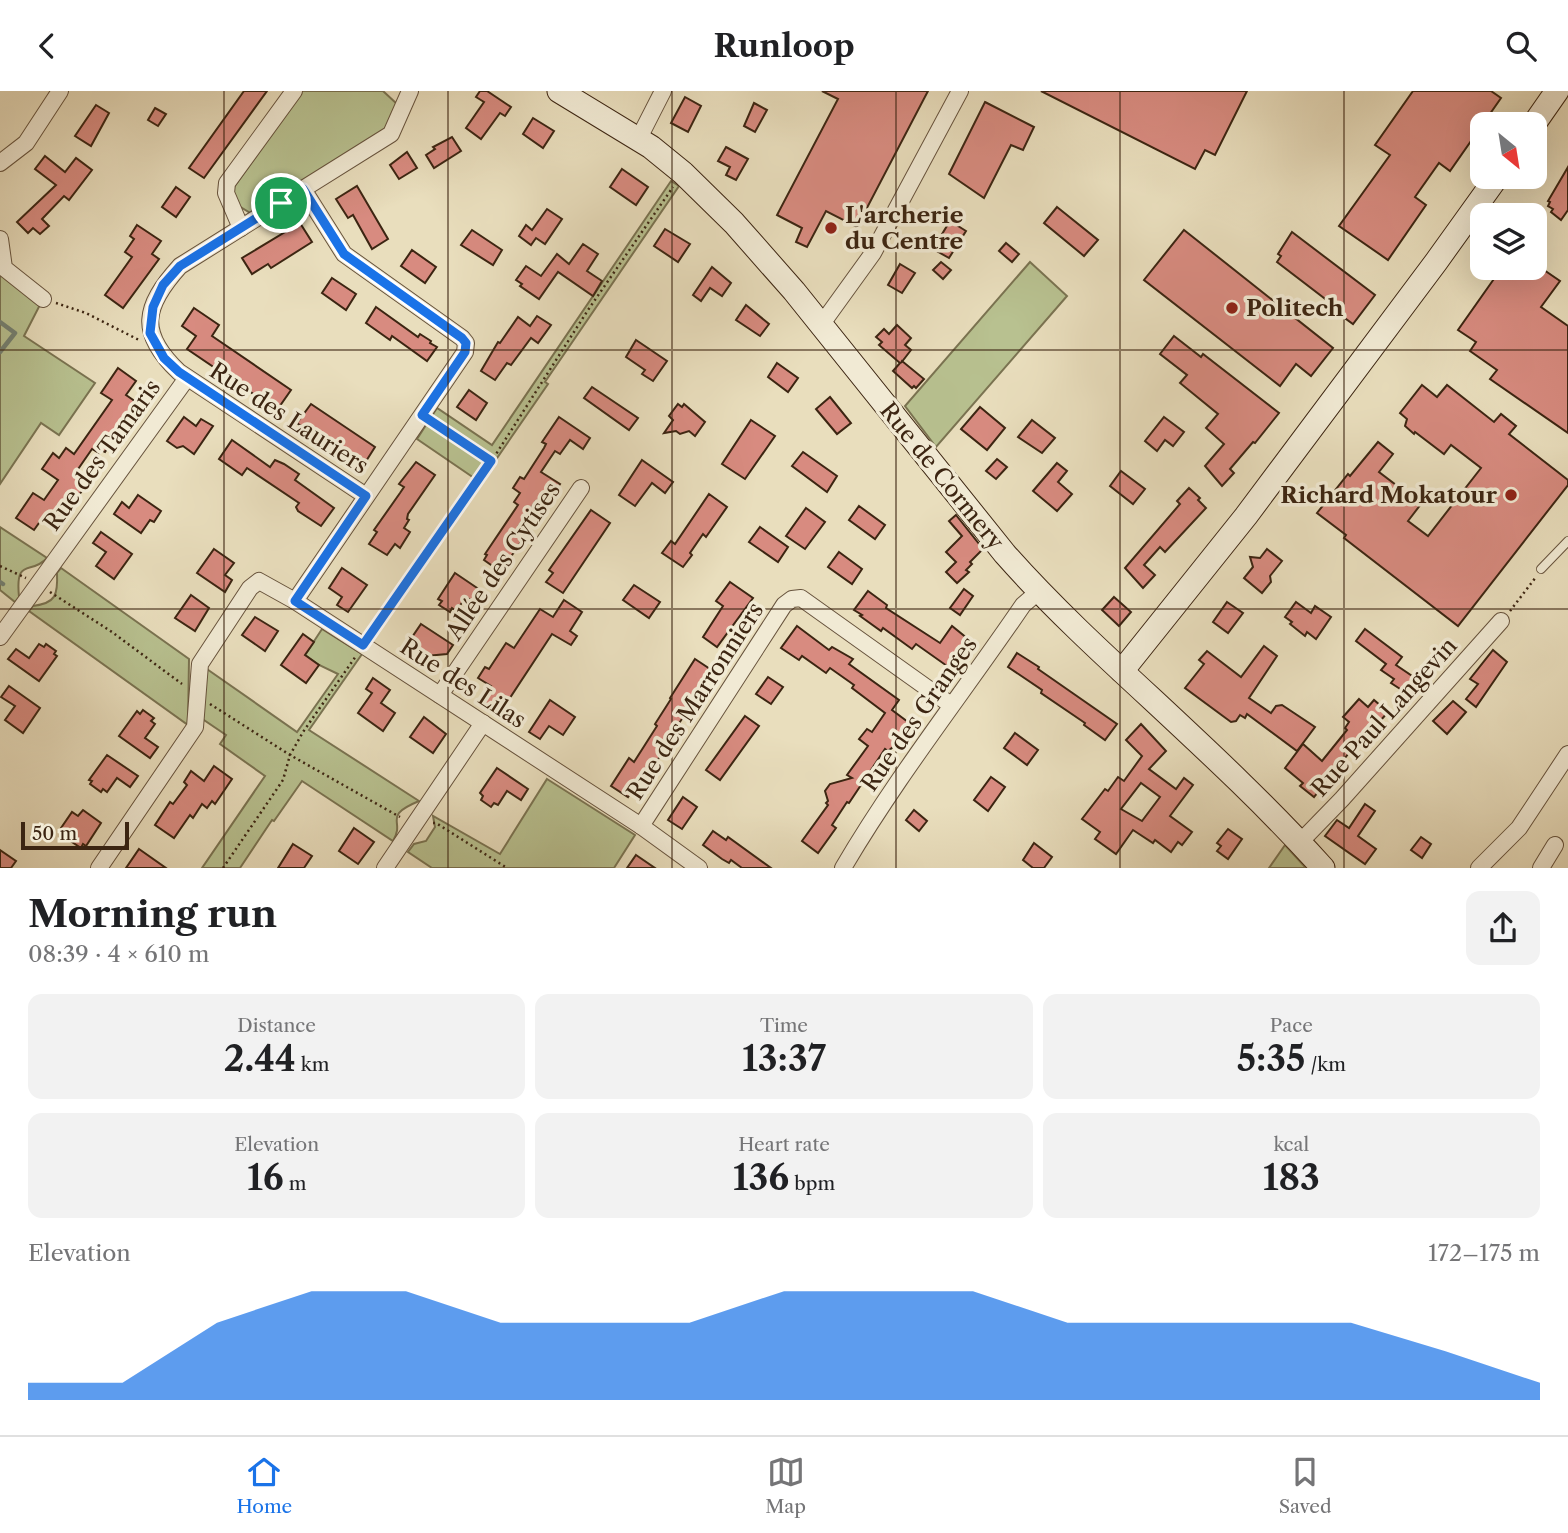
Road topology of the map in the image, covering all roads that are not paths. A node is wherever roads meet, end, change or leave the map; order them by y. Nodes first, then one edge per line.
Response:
1 (60, 91) edge
2 (294, 91) edge
3 (559, 91) edge
4 (663, 91) edge
5 (960, 91) edge
6 (1557, 91) edge
7 (405, 93) edge
8 (1542, 112) edge
9 (639, 138) junction
10 (0, 163) edge
11 (303, 189) junction
12 (1488, 189) edge
13 (242, 228) junction
14 (0, 239) edge
15 (43, 299) road end
16 (821, 325) junction
17 (187, 378) junction
18 (581, 488) dead end
19 (366, 496) junction
20 (1568, 541) edge
21 (1542, 569) road end
22 (1038, 591) junction
23 (295, 601) junction
24 (1500, 621) road end
25 (0, 637) edge
26 (1122, 671) junction
27 (440, 695) junction
28 (951, 705) junction
29 (483, 723) junction
30 (1568, 754) edge
31 (640, 826) junction
32 (1299, 841) junction
33 (1555, 845) dead end
34 (99, 868) edge
35 (384, 868) edge
36 (699, 868) edge
37 (843, 868) edge
38 (1323, 868) edge
39 (1479, 868) edge
40 (1541, 868) edge

1 - 10 street
2 - 13 street
3 - 9 main road, Rue de Cormery
4 - 9 street
5 - 16 street
6 - 8 main road
7 - 11 street, Rue des Tamaris
9 - 16 main road, Rue de Cormery
11 - 13 street, Rue des Tamaris
11 - 19 street
12 - 26 main road
13 - 17 street, Rue des Tamaris
14 - 15 street
16 - 22 main road, Rue de Cormery
17 - 19 street, Rue des Lauriers
17 - 25 street, Rue des Tamaris
18 - 27 street, Allée des Cytises
19 - 23 street
20 - 21 lane
22 - 26 main road, Rue de Cormery
22 - 28 street, Rue des Granges
23 - 27 street, Rue des Lilas
23 - 34 street, Rue des Lilas
24 - 32 street, Rue Paul Langevin
26 - 32 main road, Rue de Cormery
27 - 29 street, Rue des Lilas
28 - 31 street, Rue des Marronniers
28 - 37 street, Rue des Granges
29 - 31 street, Rue des Lilas
29 - 35 street
30 - 39 street
31 - 36 street, Rue des Marronniers
32 - 38 main road, Rue de Cormery
33 - 40 street

